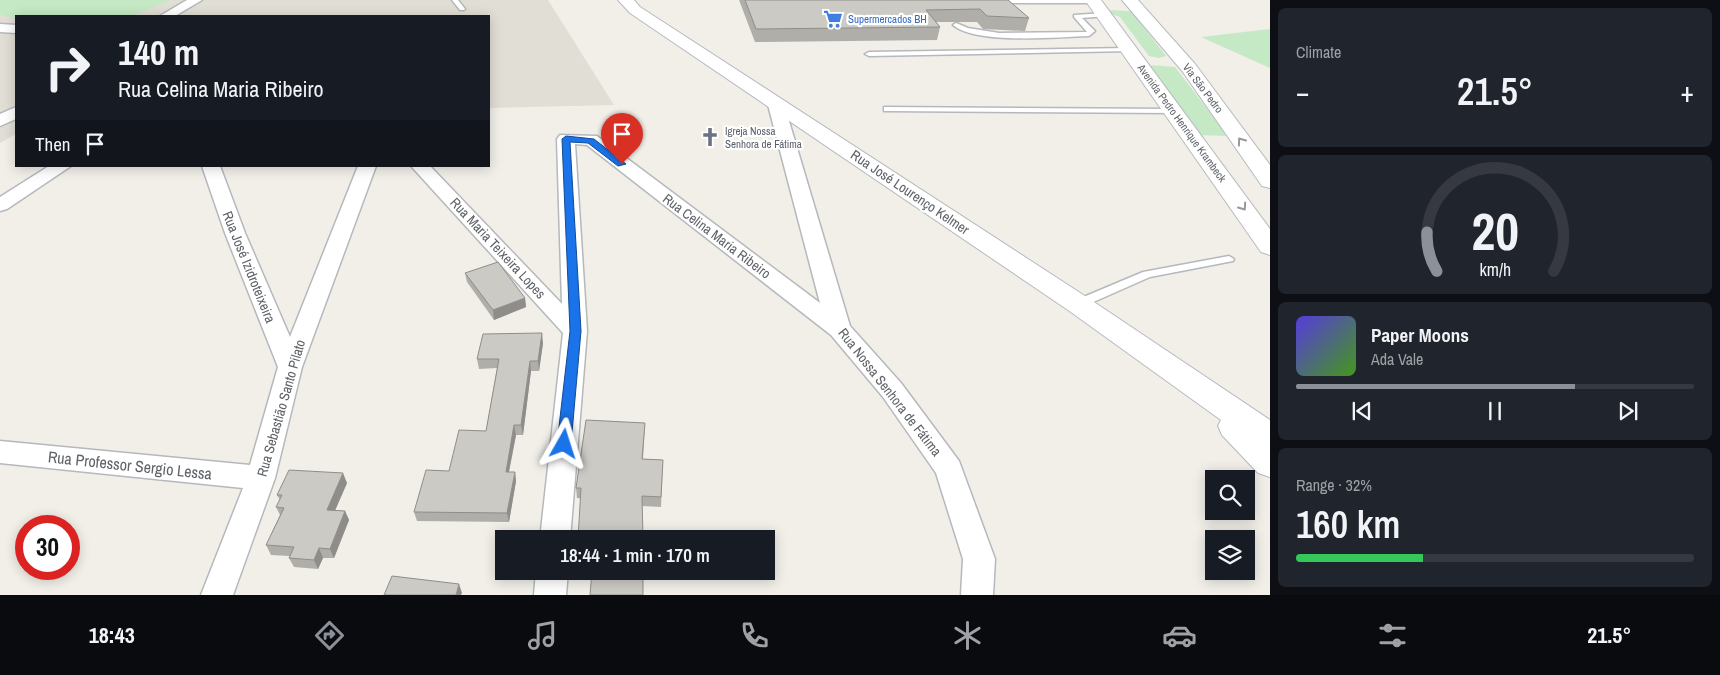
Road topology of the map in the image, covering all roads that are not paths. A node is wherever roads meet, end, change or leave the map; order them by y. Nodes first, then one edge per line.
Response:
1 (196, 0) edge
2 (454, 0) edge
3 (626, 0) edge
4 (1129, 0) edge
5 (1009, 2) edge
6 (1097, 6) edge
7 (462, 10) dead end
8 (168, 15) edge
9 (956, 24) edge
10 (0, 28) edge
11 (15, 29) edge
12 (1130, 50) junction
13 (868, 54) dead end
14 (1178, 57) junction
15 (15, 98) edge
16 (774, 101) junction
17 (887, 109) dead end
18 (1174, 111) junction
19 (5, 114) edge
20 (1194, 138) junction
21 (60, 167) edge
22 (210, 167) edge
23 (367, 167) edge
24 (421, 167) edge
25 (1269, 178) edge
26 (0, 204) edge
27 (1270, 216) edge
28 (1270, 247) edge
29 (1230, 259) dead end
30 (1078, 304) junction
31 (839, 329) junction
32 (576, 331) junction
33 (290, 367) junction
34 (1195, 386) junction
35 (1270, 436) edge
36 (0, 452) edge
37 (1270, 463) edge
38 (261, 478) junction
39 (556, 530) edge
40 (551, 580) edge
41 (217, 595) edge
42 (550, 595) edge
43 (977, 595) edge

1 - 8 street
2 - 7 lane
3 - 16 main road, Rua José Lourenço Kelmer
4 - 14 main road, Via São Pedro
5 - 6 lane
6 - 9 lane
6 - 12 main road, Avenida Pedro Henrique Krambeck
6 - 14 main road
10 - 11 street
12 - 13 lane
12 - 18 main road, Avenida Pedro Henrique Krambeck
25 -> 14 main road, Via São Pedro
15 - 19 street
16 - 30 main road, Rua José Lourenço Kelmer
16 - 31 street, Rua Nossa Senhora de Fátima
17 - 18 lane
18 - 20 main road, Avenida Pedro Henrique Krambeck
20 - 27 main road
20 -> 28 main road, Avenida Pedro Henrique Krambeck
21 - 26 street
22 - 33 street, Rua José Izidroteixeira
23 - 33 street, Rua Sebastião Santo Pilato
24 - 32 street, Rua Maria Teixeira Lopes
29 - 30 lane
30 - 34 main road, Rua José Lourenço Kelmer
31 - 32 street, Rua Celina Maria Ribeiro
31 - 43 street, Rua Nossa Senhora de Fátima
32 - 39 street
33 - 38 street, Rua Sebastião Santo Pilato
34 - 35 main road, Rua José Lourenço Kelmer
34 - 37 main road, Rua José Lourenço Kelmer
36 - 38 street, Rua Professor Sergio Lessa
38 - 41 street, Rua Sebastião Santo Pilato
40 - 42 street

